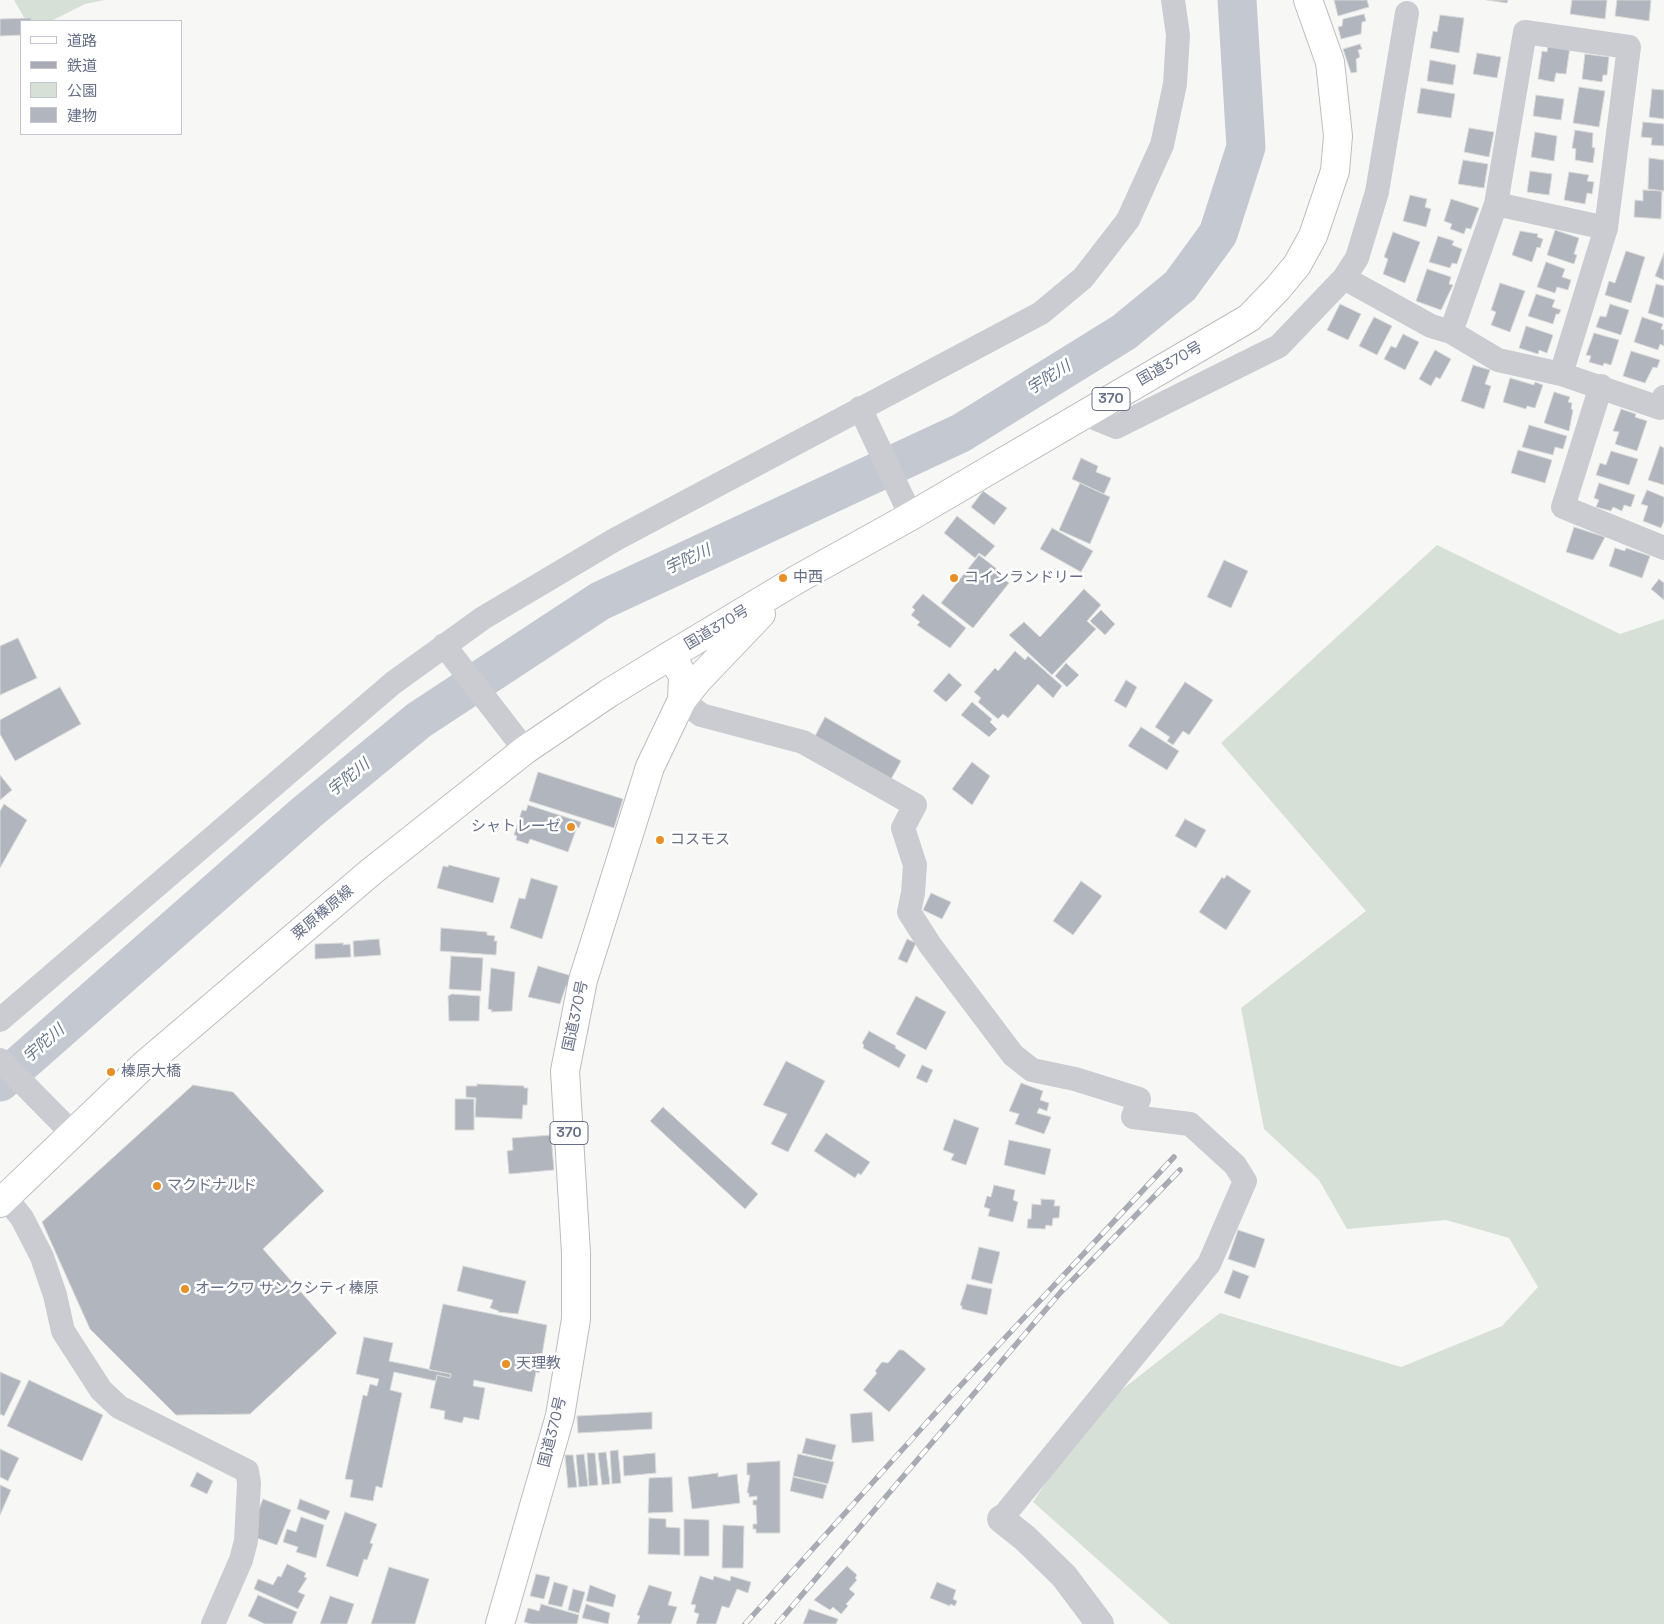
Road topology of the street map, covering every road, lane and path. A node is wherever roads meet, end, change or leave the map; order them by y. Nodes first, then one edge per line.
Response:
1 (1173, 0) edge
2 (1308, 0) edge
3 (1406, 13) dead end
4 (1496, 204) junction
5 (1606, 228) junction
6 (1344, 278) junction
7 (1451, 332) junction
8 (1561, 374) junction
9 (1601, 386) junction
10 (1664, 397) edge
11 (862, 412) junction
12 (1085, 414) junction
13 (908, 509) junction
14 (1664, 548) edge
15 (796, 580) junction
16 (446, 648) junction
17 (672, 656) junction
18 (682, 700) junction
19 (526, 750) junction
20 (0, 1020) edge
21 (0, 1060) edge
22 (72, 1133) junction
23 (2, 1200) edge
24 (1001, 1519) joint
25 (213, 1624) edge
26 (500, 1624) edge
27 (1100, 1624) edge

1 - 11 street
2 - 12 main road, 国道370号 / 370
3 - 6 street
4 - 5 street
4 - 5 street
4 - 7 street
5 - 8 street
6 - 7 street
6 - 12 street
7 - 8 street
8 - 9 street
9 - 10 street
9 - 14 street
11 - 13 street
11 - 16 street
12 - 13 main road, 国道370号 / 370
13 - 15 main road, 国道370号 / 370
15 - 17 main road, 国道370号 / 370
15 - 18 main road
16 - 19 street
16 - 20 street
17 - 18 main road, 国道370号 / 370
17 - 19 main road, 粟原榛原線
18 - 24 street
18 - 26 main road, 国道370号 / 370
19 - 22 main road, 粟原榛原線
21 - 22 street
22 - 23 main road, 粟原榛原線
23 - 25 street
24 - 27 street

